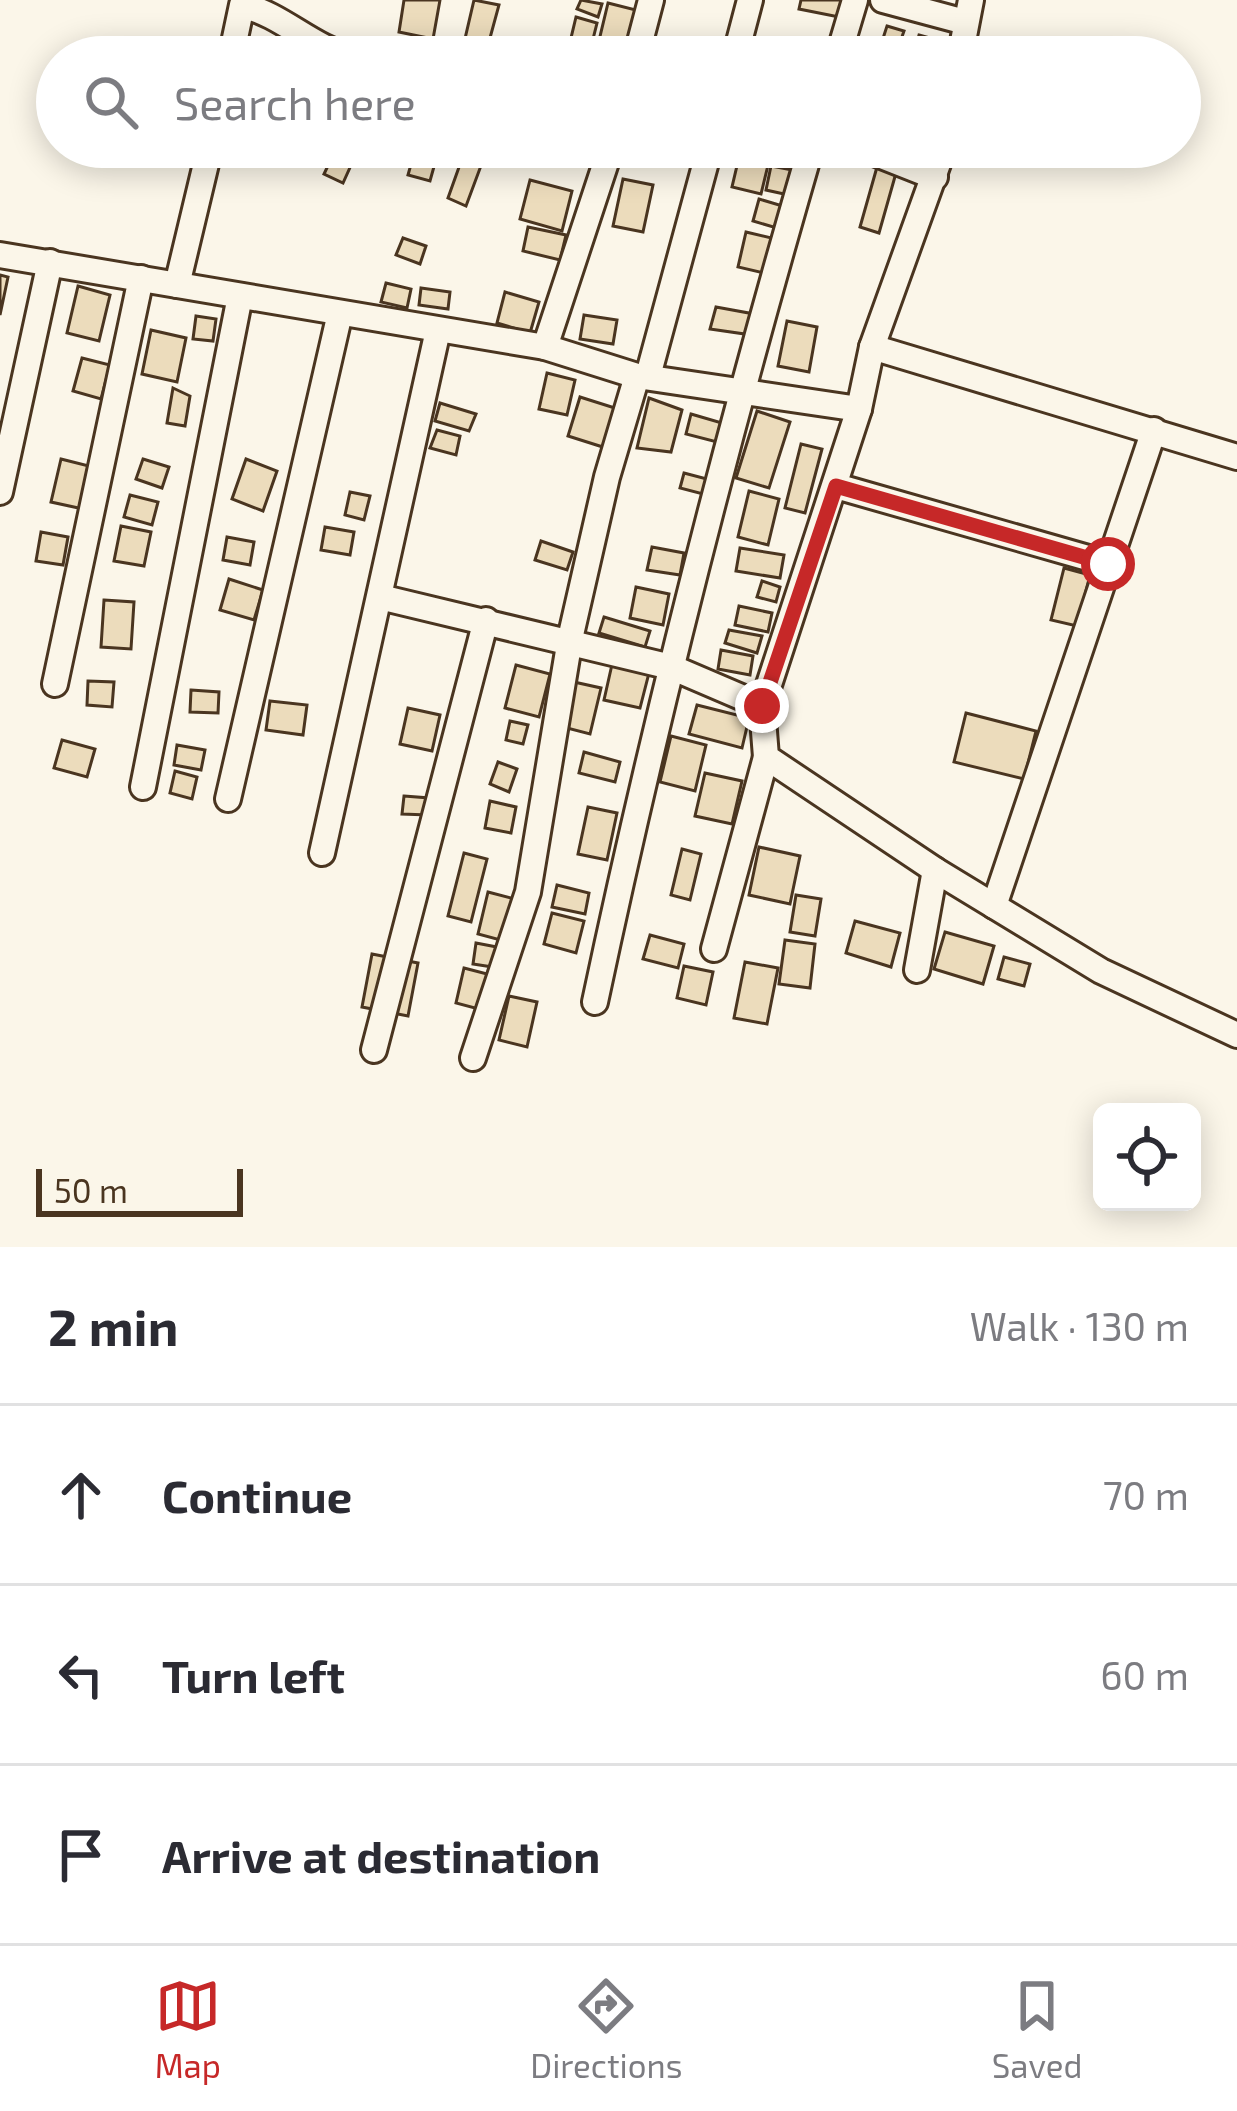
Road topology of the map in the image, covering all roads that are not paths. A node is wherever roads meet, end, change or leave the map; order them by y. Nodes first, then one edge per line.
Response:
1 (651, 0) edge
2 (750, 0) edge
3 (855, 0) edge
4 (883, 0) edge
5 (243, 2) edge
6 (968, 11) edge
7 (236, 36) edge
8 (309, 36) edge
9 (642, 36) edge
10 (741, 36) edge
11 (844, 36) edge
12 (204, 168) edge
13 (603, 168) edge
14 (704, 168) edge
15 (805, 168) edge
16 (912, 168) edge
17 (938, 168) edge
18 (935, 177) junction
19 (0, 255) edge
20 (50, 262) junction
21 (141, 278) junction
22 (177, 285) junction
23 (240, 296) junction
24 (340, 313) junction
25 (438, 330) junction
26 (544, 347) junction
27 (872, 347) junction
28 (643, 376) junction
29 (740, 394) junction
30 (859, 409) junction
31 (1154, 430) junction
32 (1237, 457) edge
33 (836, 486) junction
34 (0, 492) edge
35 (1108, 564) junction
36 (380, 597) junction
37 (486, 620) junction
38 (570, 640) junction
39 (671, 667) junction
40 (55, 684) dead end
41 (762, 706) junction
42 (766, 757) junction
43 (143, 787) dead end
44 (227, 800) dead end
45 (322, 853) dead end
46 (935, 870) junction
47 (994, 906) junction
48 (714, 949) dead end
49 (916, 970) dead end
50 (595, 1002) dead end
51 (1237, 1035) edge
52 (374, 1050) dead end
53 (473, 1058) dead end

1 - 9 street
2 - 10 street
3 - 11 street
4 - 6 street
5 - 7 street
5 - 8 street
12 - 22 street
13 - 26 street
14 - 28 street
15 - 29 street
16 - 18 street
17 - 18 street
18 - 27 street
19 - 20 street
20 - 21 street
20 - 34 street
21 - 22 street
21 - 40 street
22 - 23 street
23 - 24 street
23 - 43 street
24 - 25 street
24 - 44 street
25 - 26 street
25 - 36 street
26 - 28 street
27 - 30 street
27 - 31 street
28 - 29 street
28 - 38 street
29 - 30 street
29 - 39 street
30 - 33 street
31 - 32 street
31 - 35 street
33 - 35 street
33 - 41 street
35 - 47 street
36 - 37 street
36 - 45 street
37 - 38 street
37 - 52 street
38 - 39 street
38 - 53 street
39 - 41 street
39 - 50 street
41 - 42 street
42 - 46 street
42 - 48 street
46 - 47 street
46 - 49 street
47 - 51 street

